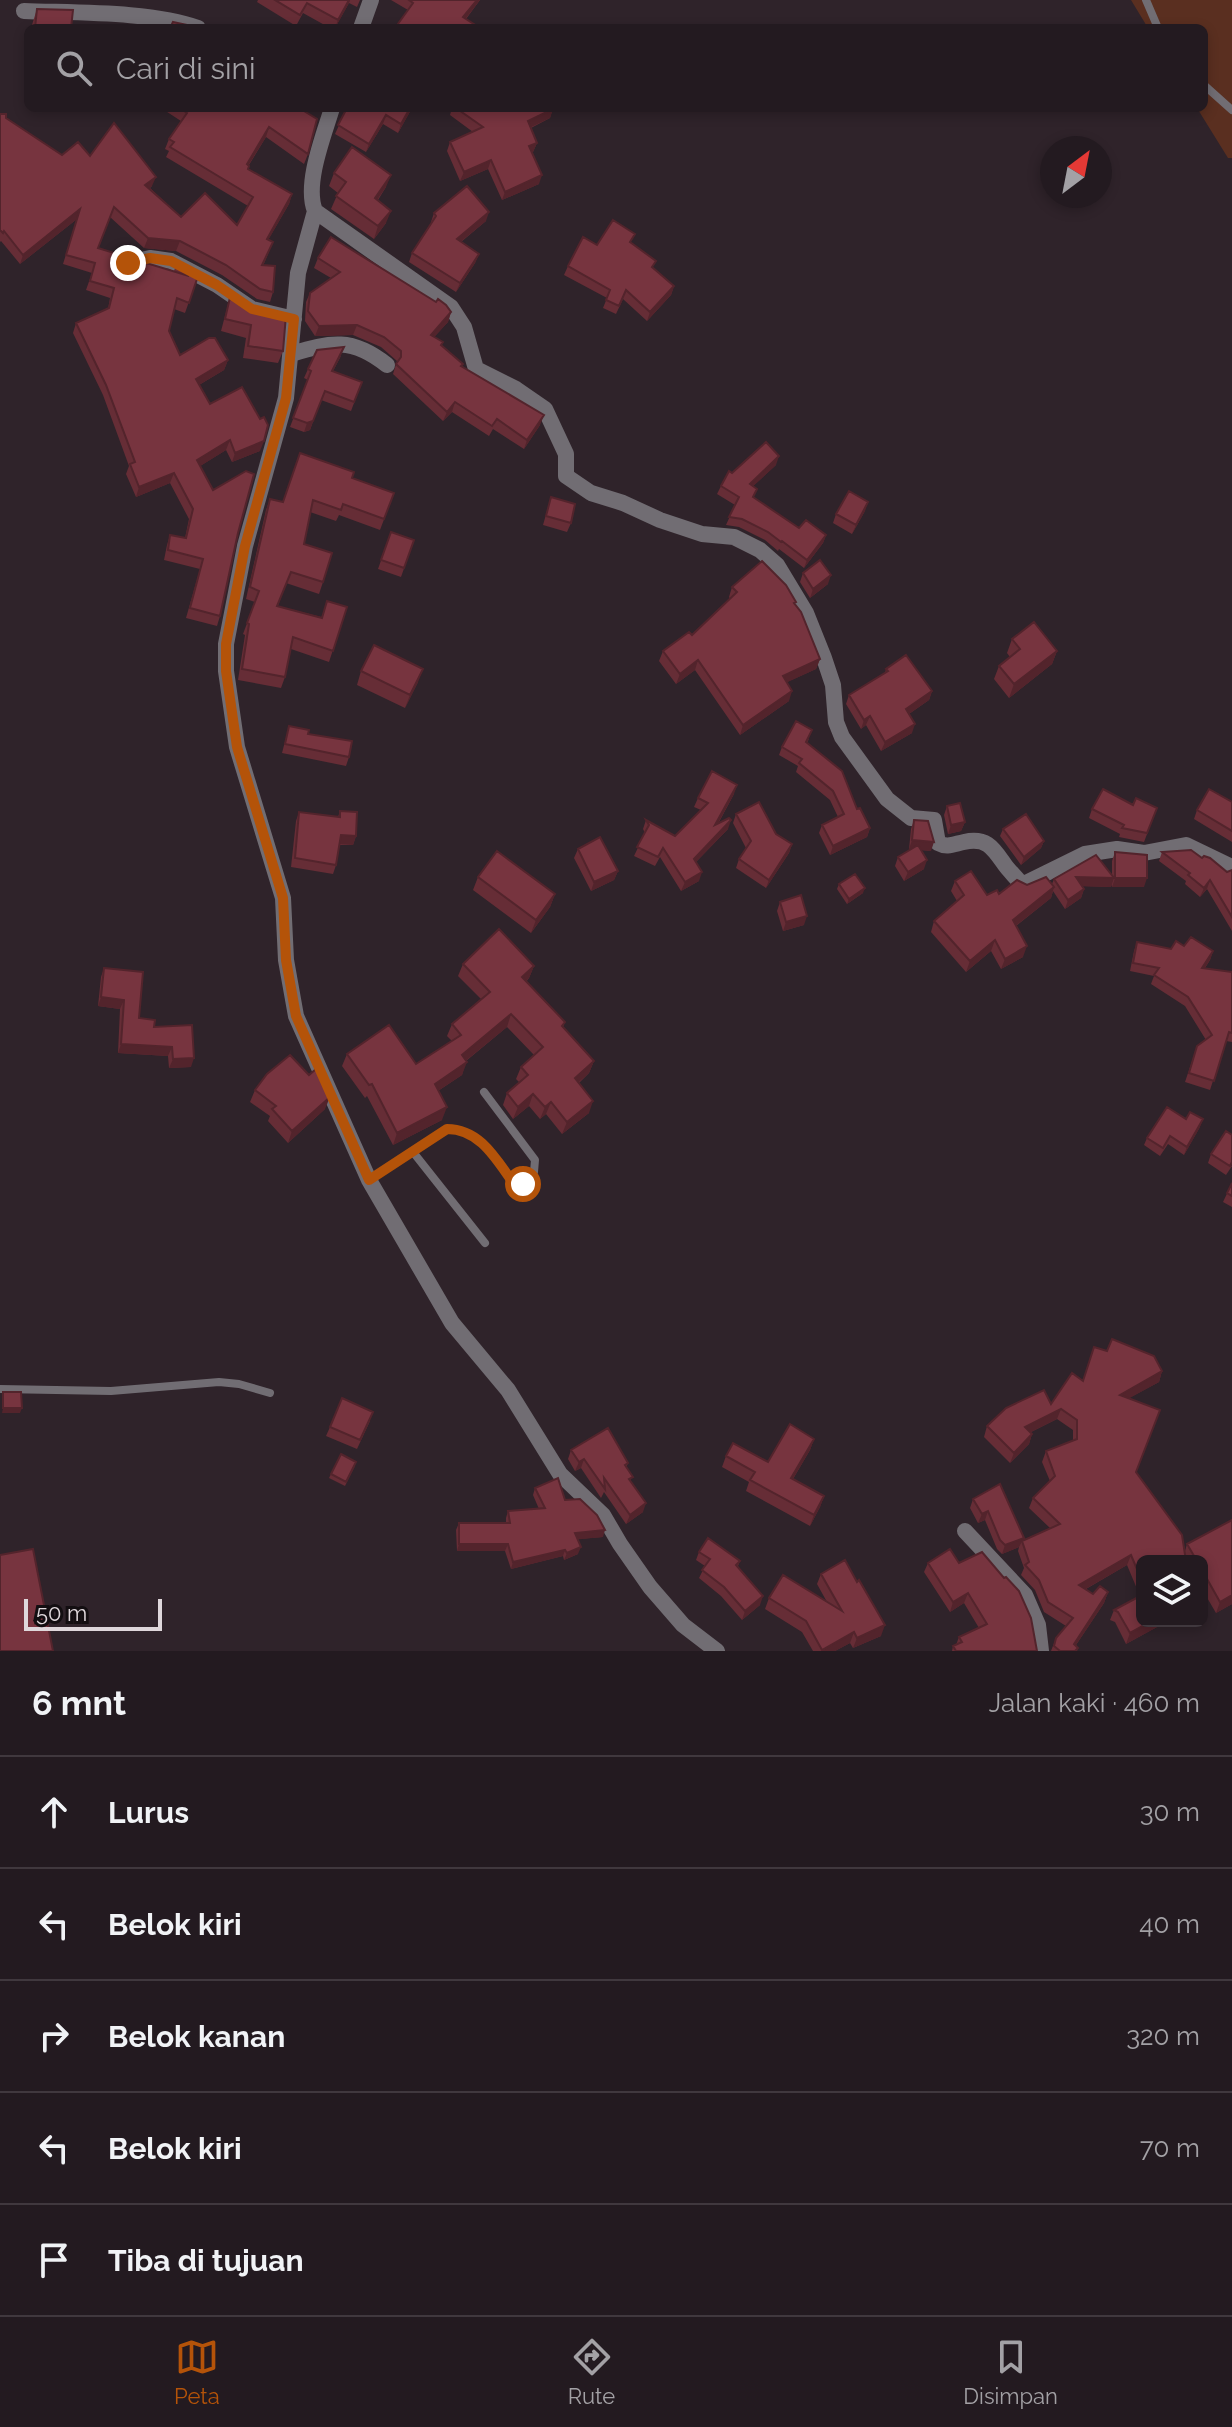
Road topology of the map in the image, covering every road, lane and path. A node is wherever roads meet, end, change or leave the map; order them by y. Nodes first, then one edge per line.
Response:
1 (371, 0) edge
2 (1146, 0) edge
3 (84, 7) edge
4 (24, 11) dead end
5 (187, 24) edge
6 (362, 24) edge
7 (1156, 24) edge
8 (1208, 89) edge
9 (1232, 110) edge
10 (331, 112) edge
11 (315, 211) junction
12 (128, 263) edge
13 (294, 319) junction
14 (291, 354) junction
15 (387, 365) dead end
16 (1232, 867) edge
17 (484, 1092) dead end
18 (413, 1152) junction
19 (369, 1180) junction
20 (485, 1243) dead end
21 (0, 1389) edge
22 (270, 1393) dead end
23 (965, 1531) dead end
24 (717, 1651) edge
25 (1041, 1651) edge

1 - 6 street
2 - 7 lane
3 - 4 street
3 - 5 street
8 - 9 lane
10 - 11 street
11 - 13 street
11 - 16 street
12 - 13 street
13 - 14 street
14 - 15 street
14 - 19 street
17 - 18 lane
18 - 19 lane
18 - 20 lane
19 - 24 street
21 - 22 lane
23 - 25 street

